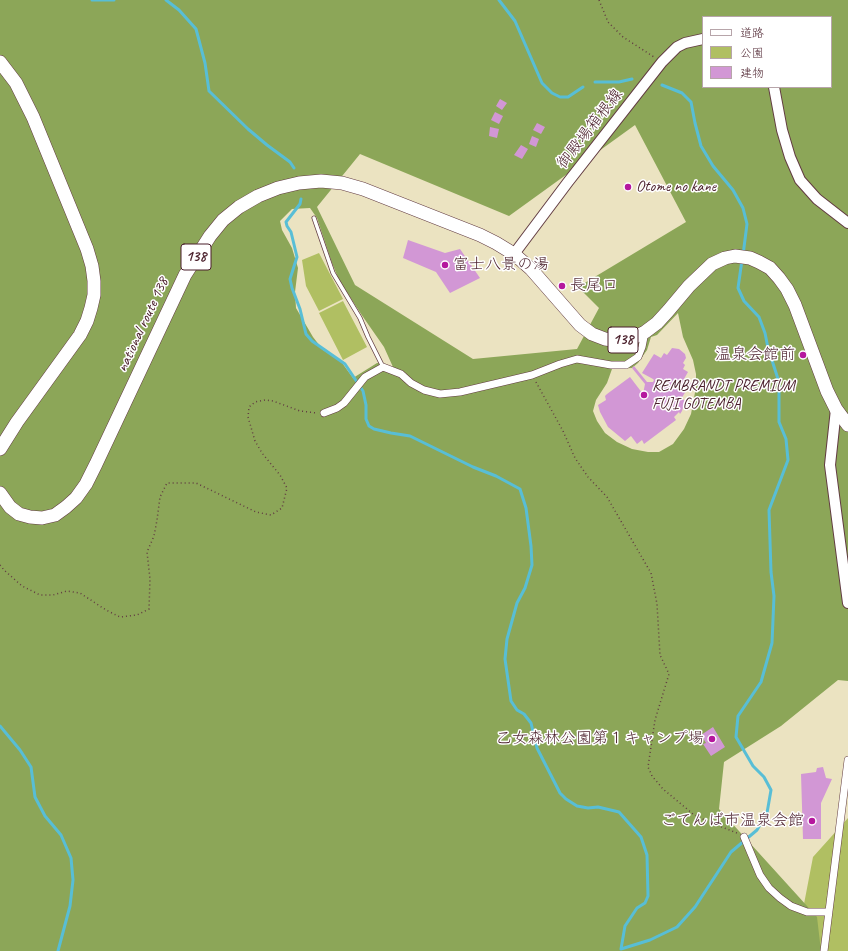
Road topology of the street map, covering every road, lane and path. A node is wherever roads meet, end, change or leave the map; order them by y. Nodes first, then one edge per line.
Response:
1 (599, 0) edge
2 (702, 39) edge
3 (0, 62) edge
4 (662, 62) junction
5 (774, 88) edge
6 (314, 218) dead end
7 (848, 223) edge
8 (514, 254) junction
9 (645, 332) junction
10 (383, 367) junction
11 (532, 376) junction
12 (836, 409) junction
13 (324, 413) joint
14 (848, 425) edge
15 (0, 449) edge
16 (0, 493) edge
17 (0, 565) edge
18 (848, 603) edge
19 (848, 760) edge
20 (744, 837) joint
21 (828, 912) junction
22 (824, 951) edge

1 - 4 path
2 - 4 main road, 御殿場箱根線
3 - 15 highway
4 - 8 main road, 御殿場箱根線
5 - 7 main road
6 - 10 lane
8 - 9 highway, 138
8 - 16 highway, national route 138 / 138
9 - 11 street
9 - 12 highway, 138
10 - 11 street
10 - 13 street
11 - 20 path
12 - 14 highway, 138
12 - 18 main road
13 - 17 path
19 - 21 street
20 - 21 street
21 - 22 street

